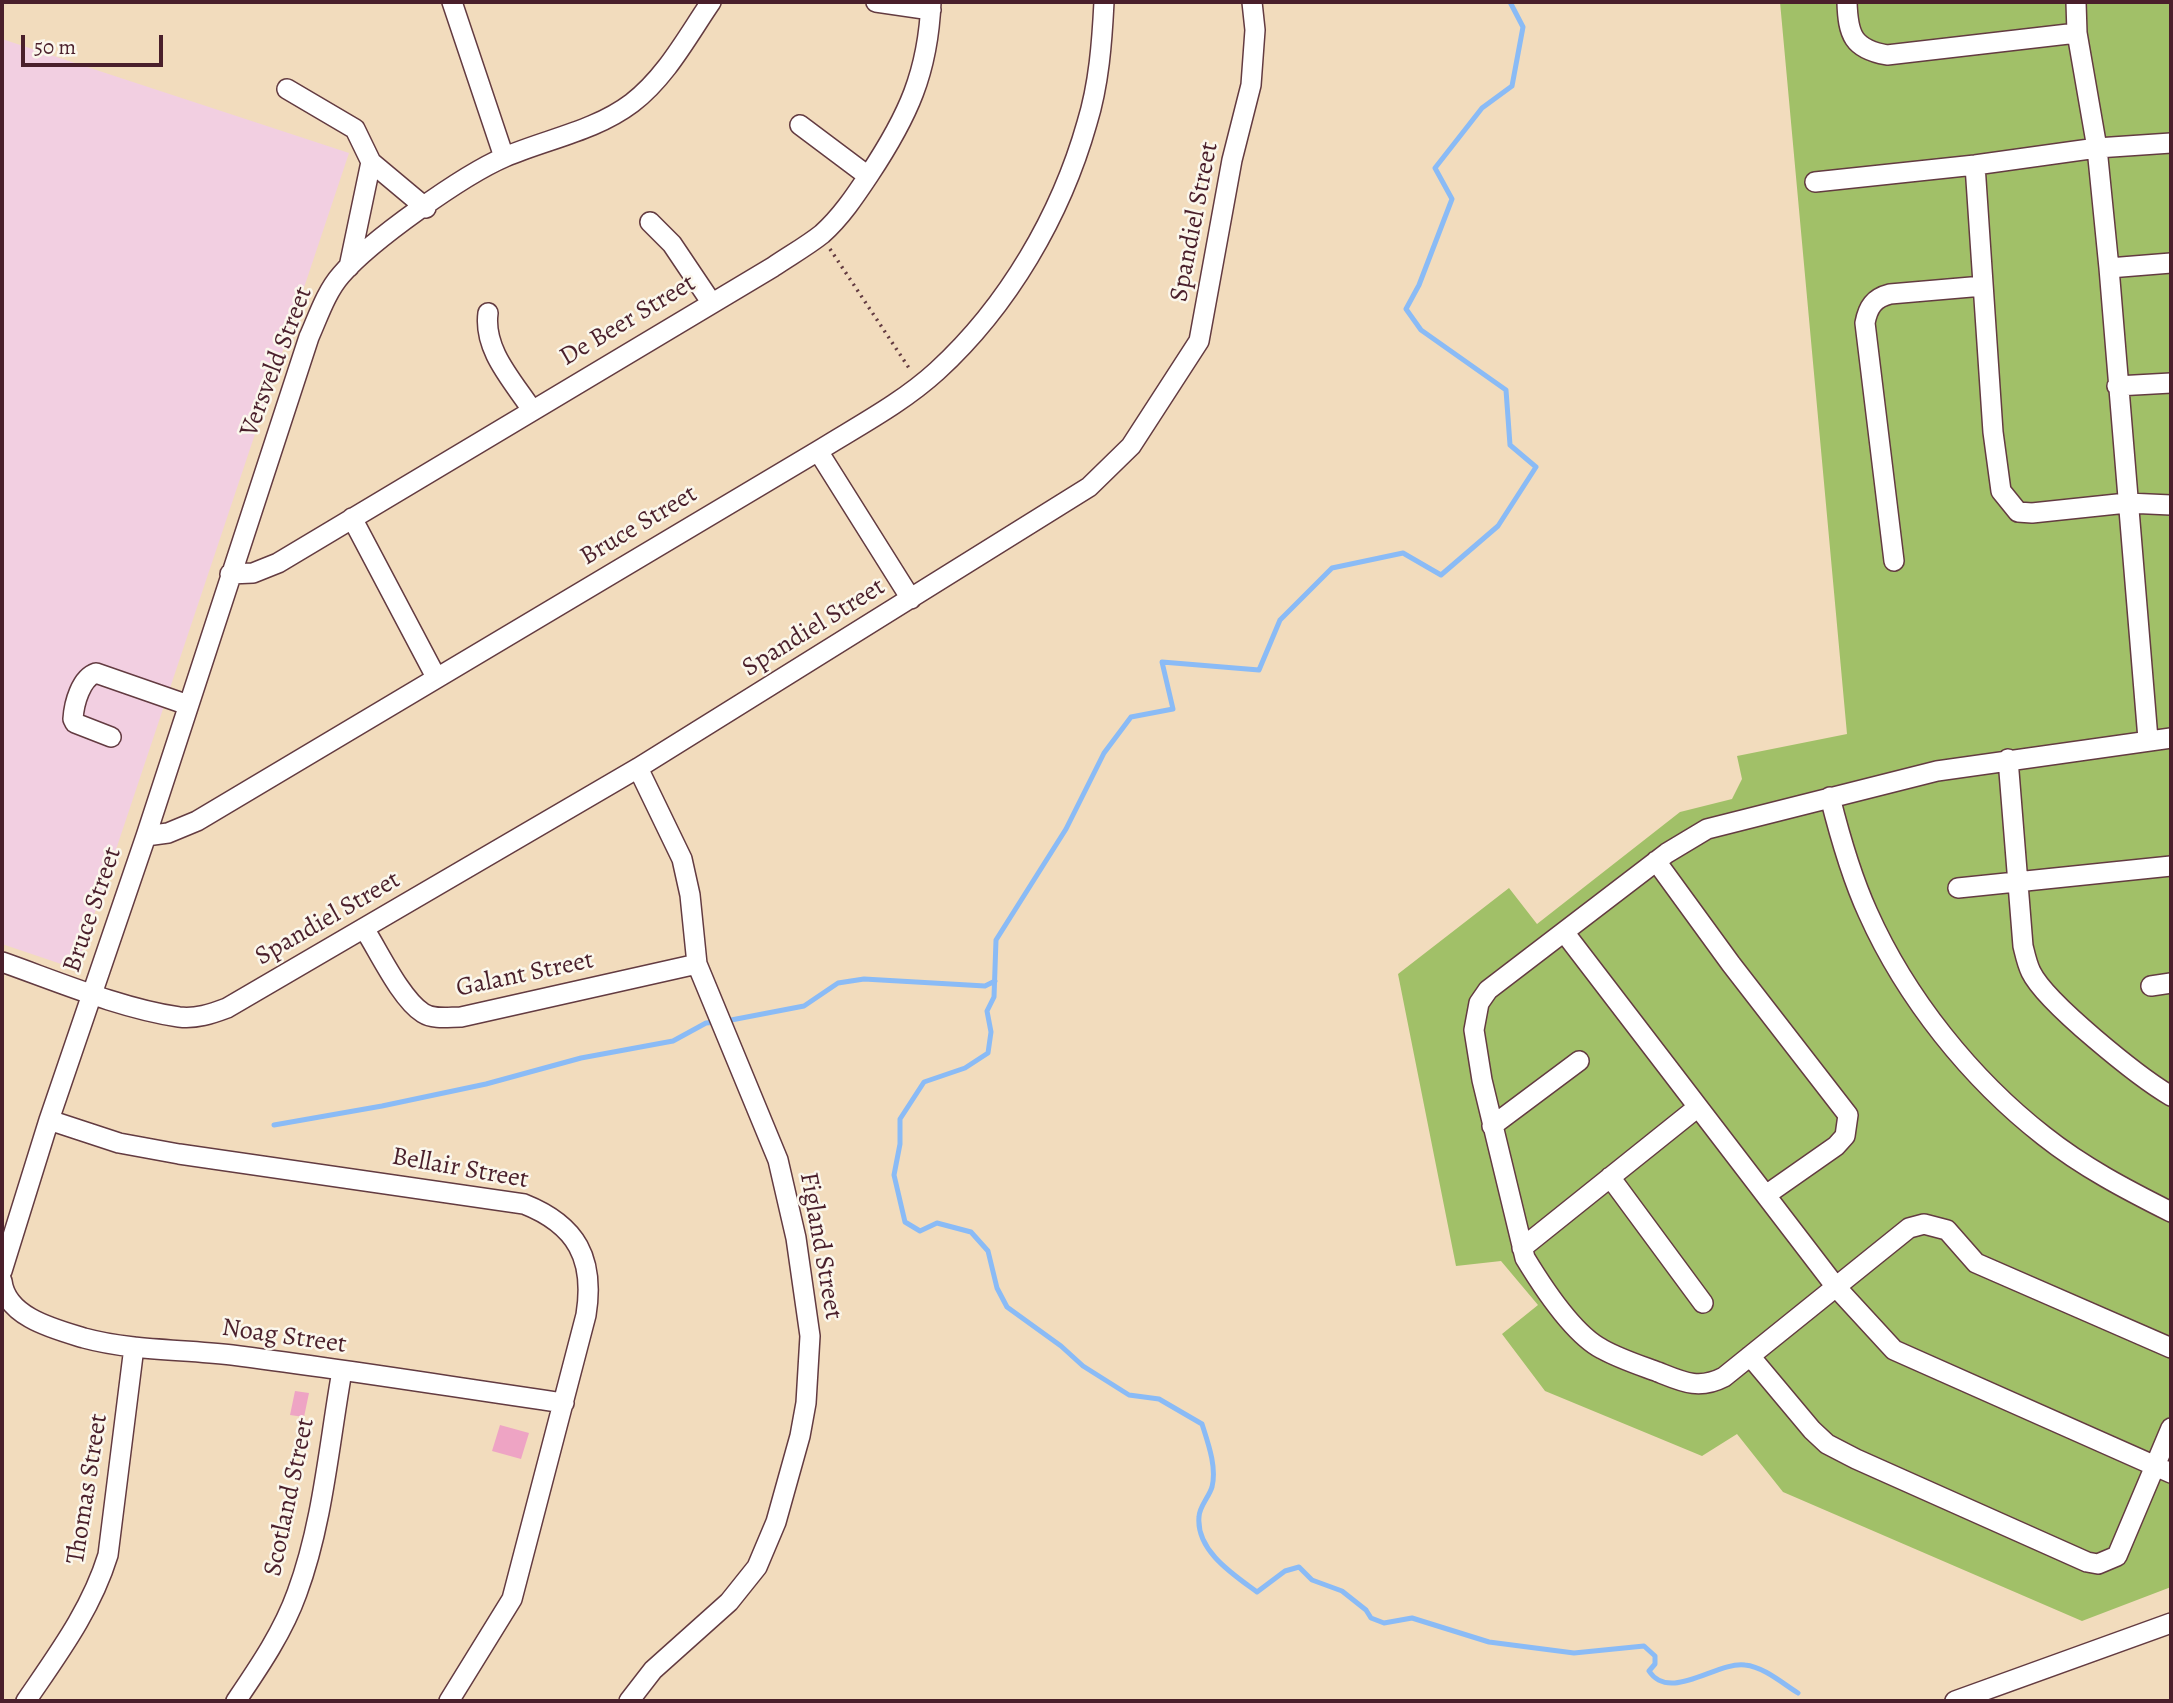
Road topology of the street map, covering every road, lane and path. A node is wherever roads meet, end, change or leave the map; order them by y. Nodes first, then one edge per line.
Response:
1 (452, 2) edge
2 (711, 2) edge
3 (876, 2) edge
4 (1104, 2) edge
5 (1252, 2) edge
6 (1847, 2) edge
7 (2076, 2) edge
8 (931, 6) edge
9 (2077, 33) junction
10 (287, 89) dead end
11 (800, 125) dead end
12 (2171, 143) edge
13 (2096, 148) junction
14 (504, 157) junction
15 (371, 162) junction
16 (1975, 165) junction
17 (868, 176) junction
18 (1815, 181) dead end
19 (426, 208) junction
20 (650, 222) dead end
21 (821, 235) junction
22 (2171, 263) edge
23 (349, 267) junction
24 (2109, 268) junction
25 (1983, 286) junction
26 (711, 302) junction
27 (488, 313) dead end
28 (2171, 383) edge
29 (920, 384) junction
30 (2117, 386) junction
31 (532, 410) junction
32 (818, 452) junction
33 (2127, 503) junction
34 (2171, 505) edge
35 (352, 518) junction
36 (1894, 561) dead end
37 (230, 574) junction
38 (911, 599) junction
39 (436, 677) junction
40 (188, 705) junction
41 (111, 737) dead end
42 (2171, 738) edge
43 (2148, 739) junction
44 (2008, 759) junction
45 (638, 768) junction
46 (1830, 797) junction
47 (146, 836) junction
48 (1656, 861) junction
49 (2171, 866) edge
50 (2018, 881) junction
51 (1958, 888) dead end
52 (365, 930) junction
53 (1564, 932) junction
54 (2, 962) edge
55 (696, 964) junction
56 (2171, 984) edge
57 (2151, 986) dead end
58 (92, 994) junction
59 (1579, 1061) dead end
60 (2171, 1096) edge
61 (1698, 1107) junction
62 (49, 1120) junction
63 (1492, 1126) junction
64 (1610, 1177) junction
65 (1766, 1195) junction
66 (2171, 1212) edge
67 (5, 1247) edge
68 (1522, 1248) junction
69 (2, 1271) edge
70 (1836, 1287) junction
71 (4, 1293) edge
72 (1703, 1303) dead end
73 (134, 1348) junction
74 (2171, 1348) edge
75 (1750, 1356) junction
76 (342, 1371) junction
77 (564, 1402) junction
78 (2171, 1428) edge
79 (2163, 1470) edge
80 (2171, 1623) edge
81 (26, 1701) edge
82 (236, 1701) edge
83 (449, 1701) edge
84 (629, 1701) edge
85 (1955, 1701) edge

1 - 14 street
2 - 14 street, Versveld Street
3 - 8 street
4 - 29 street, Bruce Street
5 - 38 street, Spandiel Street
6 - 9 street
7 - 9 street
8 - 17 street, De Beer Street
9 - 13 street
10 - 15 street
11 - 17 street
12 - 13 street
13 - 16 street
13 - 24 street
14 - 19 street, Versveld Street
15 - 19 street
15 - 23 street
16 - 18 street
16 - 25 street
17 - 21 street, De Beer Street
19 - 23 street, Versveld Street
20 - 26 street
21 - 26 street, De Beer Street
21 - 29 path
22 - 24 street
23 - 37 street, Versveld Street
24 - 30 street
25 - 33 street
25 - 36 street
26 - 31 street, De Beer Street
27 - 31 street
28 - 30 street
29 - 32 street, Bruce Street
30 - 33 street
31 - 35 street, De Beer Street
32 - 38 street
32 - 39 street, Bruce Street
33 - 34 street
33 - 43 street
35 - 37 street, De Beer Street
35 - 39 street
37 - 40 street, Versveld Street
38 - 45 street, Spandiel Street
39 - 47 street, Bruce Street
40 - 41 street
40 - 47 street, Versveld Street
42 - 43 street
43 - 44 street
44 - 46 street
44 - 50 street
45 - 52 street, Spandiel Street
45 - 55 street, Figland Street
46 - 48 street
46 - 66 street
47 - 58 street, Bruce Street
48 - 53 street
48 - 65 street
49 - 50 street
50 - 51 street
50 - 60 street
52 - 55 street, Galant Street
52 - 58 street, Spandiel Street
53 - 61 street
53 - 63 street
54 - 58 street, Spandiel Street
55 - 84 street, Figland Street
56 - 57 street
58 - 62 street
59 - 63 street
61 - 64 street
61 - 65 street
62 - 67 street
62 - 77 street, Bellair Street
63 - 68 street
64 - 68 street
64 - 72 street
65 - 70 street
67 - 69 street
68 - 75 street
70 - 74 street
70 - 75 street
70 - 79 street
71 - 73 street, Noag Street
73 - 76 street, Noag Street
73 - 81 street, Thomas Street
75 - 79 street
76 - 77 street, Noag Street
76 - 82 street, Scotland Street
77 - 83 street, Bellair Street
78 - 79 street
80 - 85 street

